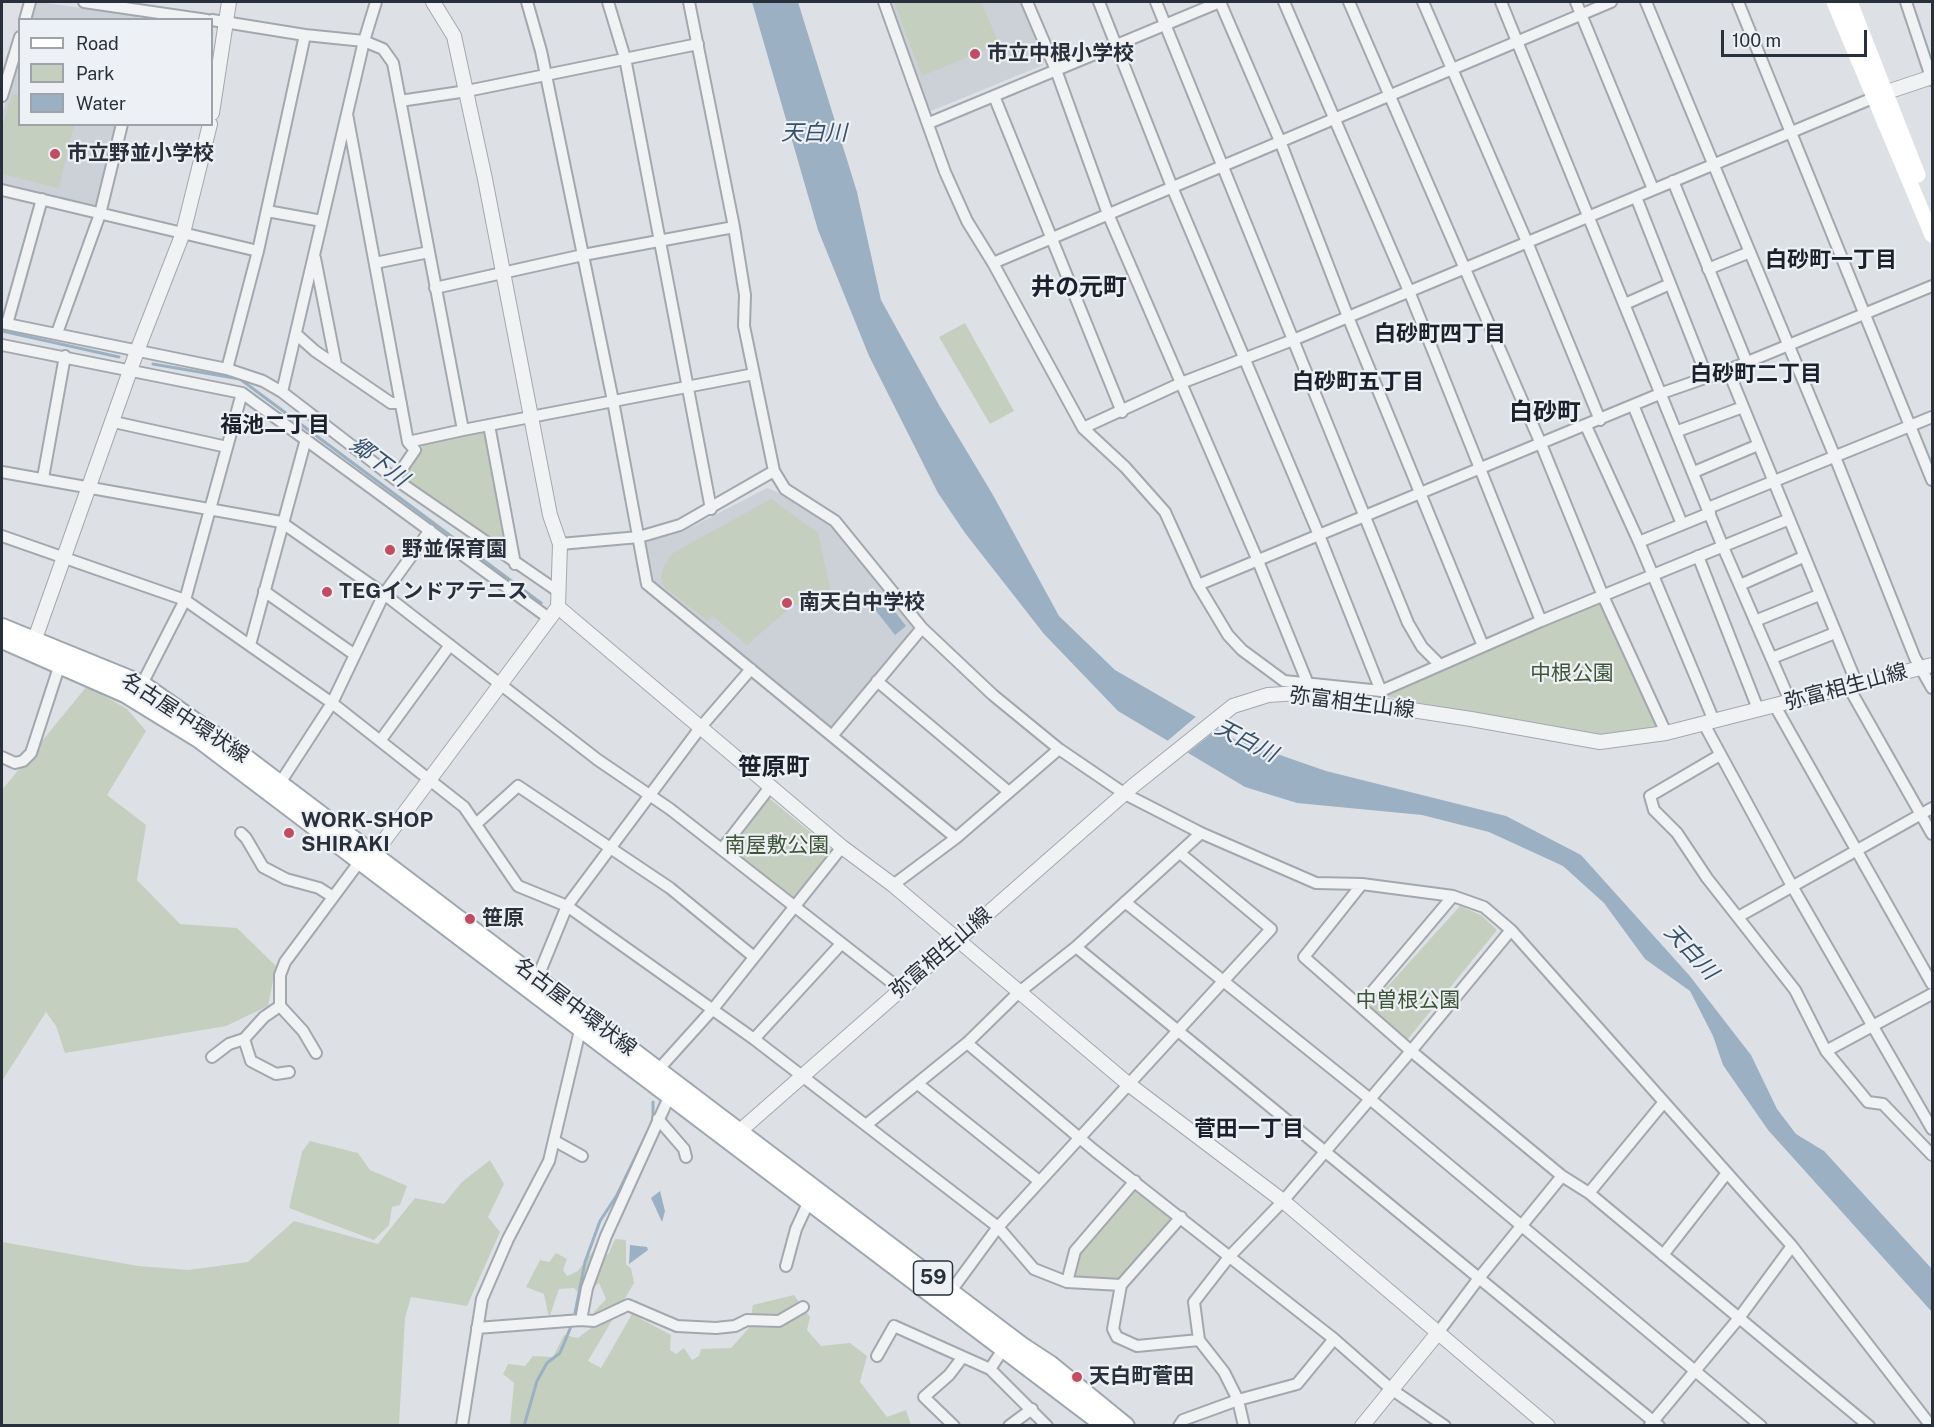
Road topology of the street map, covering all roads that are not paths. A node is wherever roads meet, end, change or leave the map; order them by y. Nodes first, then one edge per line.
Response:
1 (30, 2) edge
2 (84, 2) edge
3 (229, 2) edge
4 (376, 2) edge
5 (433, 2) edge
6 (527, 2) edge
7 (608, 2) edge
8 (688, 2) edge
9 (884, 2) edge
10 (1027, 2) edge
11 (1099, 2) edge
12 (1156, 2) edge
13 (1220, 2) edge
14 (1284, 2) edge
15 (1349, 2) edge
16 (1422, 2) edge
17 (1501, 2) edge
18 (1576, 2) edge
19 (1611, 2) edge
20 (1646, 2) edge
21 (1738, 2) edge
22 (1834, 2) edge
23 (1850, 2) edge
24 (1906, 2) edge
25 (1581, 14) junction
26 (149, 15) edge
27 (26, 18) edge
28 (184, 18) edge
29 (213, 20) edge
30 (226, 22) junction
31 (1166, 24) junction
32 (305, 35) junction
33 (364, 41) junction
34 (1517, 41) junction
35 (18, 44) edge
36 (698, 44) junction
37 (1117, 45) junction
38 (625, 58) junction
39 (1452, 69) junction
40 (1056, 70) junction
41 (545, 73) junction
42 (1932, 78) edge
43 (467, 91) junction
44 (1390, 95) junction
45 (1879, 95) junction
46 (2, 96) edge
47 (994, 96) junction
48 (400, 101) junction
49 (213, 106) edge
50 (347, 114) junction
51 (1333, 119) junction
52 (928, 123) junction
53 (122, 126) edge
54 (210, 126) edge
55 (1791, 132) junction
56 (1280, 141) junction
57 (1714, 164) junction
58 (1223, 165) junction
59 (1672, 181) junction
60 (1172, 187) junction
61 (1653, 189) junction
62 (2, 190) edge
63 (1636, 197) junction
64 (42, 199) junction
65 (267, 211) junction
66 (1932, 211) edge
67 (100, 214) junction
68 (1108, 214) junction
69 (1588, 217) junction
70 (322, 221) junction
71 (734, 226) junction
72 (183, 233) junction
73 (1932, 235) edge
74 (1050, 238) junction
75 (659, 240) junction
76 (1527, 242) junction
77 (258, 250) junction
78 (429, 252) junction
79 (1750, 252) junction
80 (314, 255) junction
81 (583, 255) junction
82 (375, 263) junction
83 (993, 263) junction
84 (1464, 268) junction
85 (1708, 269) junction
86 (502, 274) junction
87 (1670, 284) junction
88 (1932, 286) edge
89 (435, 288) junction
90 (1409, 291) junction
91 (1625, 304) junction
92 (1865, 314) junction
93 (1348, 317) junction
94 (4, 324) edge
95 (57, 333) junction
96 (296, 334) junction
97 (1293, 340) junction
98 (2, 345) edge
99 (1789, 345) junction
100 (137, 351) junction
101 (65, 356) junction
102 (1243, 357) junction
103 (1747, 363) junction
104 (336, 365) junction
105 (227, 369) junction
106 (131, 370) junction
107 (1728, 370) junction
108 (754, 374) junction
109 (1707, 378) junction
110 (1180, 383) junction
111 (687, 387) junction
112 (282, 392) junction
113 (242, 393) junction
114 (1662, 393) junction
115 (613, 401) junction
116 (401, 403) junction
117 (1633, 405) junction
118 (1743, 407) junction
119 (1122, 412) junction
120 (1932, 417) edge
121 (531, 418) junction
122 (1600, 420) junction
123 (114, 422) junction
124 (489, 425) junction
125 (1910, 425) junction
126 (1586, 426) junction
127 (1083, 428) junction
128 (462, 430) junction
129 (1678, 431) junction
130 (306, 439) junction
131 (408, 442) junction
132 (1541, 444) junction
133 (1758, 445) junction
134 (228, 447) junction
135 (1835, 458) junction
136 (1482, 468) junction
137 (774, 471) junction
138 (2, 472) edge
139 (1694, 472) junction
140 (44, 478) junction
141 (395, 479) junction
142 (1932, 480) edge
143 (1773, 482) junction
144 (90, 488) junction
145 (1420, 494) junction
146 (210, 507) junction
147 (711, 508) junction
148 (1709, 510) junction
149 (1366, 516) junction
150 (1788, 520) junction
151 (281, 522) junction
152 (1682, 524) junction
153 (430, 530) junction
154 (1319, 535) junction
155 (2, 536) edge
156 (639, 537) junction
157 (1639, 542) junction
158 (560, 544) junction
159 (1723, 546) junction
160 (1698, 556) junction
161 (1803, 557) junction
162 (63, 558) junction
163 (1258, 561) junction
164 (515, 564) junction
165 (1652, 576) junction
166 (1198, 585) junction
167 (1740, 585) junction
168 (264, 591) junction
169 (559, 592) junction
170 (384, 594) junction
171 (1819, 595) junction
172 (1603, 596) junction
173 (185, 600) junction
174 (558, 607) junction
175 (549, 619) junction
176 (1541, 621) junction
177 (1755, 621) junction
178 (2, 627) edge
179 (922, 627) junction
180 (1835, 633) junction
181 (2, 640) edge
182 (33, 645) junction
183 (250, 645) junction
184 (450, 645) junction
185 (1482, 646) junction
186 (355, 655) junction
187 (1772, 658) junction
188 (60, 664) junction
189 (1438, 664) junction
190 (1927, 666) edge
191 (751, 669) junction
192 (877, 681) junction
193 (142, 684) junction
194 (500, 684) junction
195 (1308, 684) junction
196 (1852, 685) junction
197 (1932, 688) edge
198 (1382, 691) junction
199 (1790, 701) junction
200 (332, 703) junction
201 (1775, 706) junction
202 (1758, 710) junction
203 (1709, 723) junction
204 (700, 728) junction
205 (1666, 733) junction
206 (832, 736) junction
207 (380, 741) junction
208 (1059, 749) junction
209 (1720, 755) junction
210 (2, 757) edge
211 (428, 779) junction
212 (280, 783) junction
213 (770, 787) junction
214 (1129, 790) junction
215 (1009, 792) junction
216 (649, 795) junction
217 (1932, 808) edge
218 (1922, 814) junction
219 (476, 824) junction
220 (241, 833) dead end
221 (1201, 833) junction
222 (1932, 834) edge
223 (956, 838) junction
224 (842, 847) junction
225 (610, 849) junction
226 (722, 849) junction
227 (1857, 851) junction
228 (1180, 853) junction
229 (367, 858) junction
230 (1362, 884) junction
231 (893, 885) junction
232 (1792, 886) junction
233 (1453, 896) junction
234 (333, 897) junction
235 (1125, 902) junction
236 (796, 905) junction
237 (567, 906) junction
238 (1738, 917) junction
239 (1511, 930) junction
240 (957, 940) junction
241 (841, 944) junction
242 (1076, 946) junction
243 (754, 957) junction
244 (537, 979) junction
245 (1221, 981) junction
246 (1932, 984) edge
247 (900, 989) junction
248 (1018, 993) junction
249 (1932, 994) edge
250 (280, 1005) junction
251 (1361, 1005) junction
252 (713, 1009) junction
253 (580, 1026) junction
254 (1873, 1028) junction
255 (1176, 1030) junction
256 (244, 1039) junction
257 (754, 1039) junction
258 (967, 1043) junction
259 (1411, 1051) junction
260 (1826, 1051) junction
261 (316, 1053) dead end
262 (212, 1057) dead end
263 (658, 1070) junction
264 (289, 1072) dead end
265 (803, 1076) junction
266 (1127, 1083) junction
267 (918, 1084) junction
268 (670, 1095) junction
269 (1370, 1100) junction
270 (1664, 1102) junction
271 (658, 1119) junction
272 (866, 1125) junction
273 (1932, 1129) edge
274 (734, 1136) junction
275 (1080, 1137) junction
276 (555, 1141) junction
277 (1324, 1152) junction
278 (1932, 1155) edge
279 (582, 1156) dead end
280 (686, 1157) dead end
281 (1726, 1173) junction
282 (1562, 1176) junction
283 (1039, 1181) junction
284 (1135, 1181) junction
285 (1589, 1194) junction
286 (809, 1201) junction
287 (1282, 1202) junction
288 (1181, 1218) junction
289 (1522, 1225) junction
290 (998, 1227) junction
291 (1791, 1246) junction
292 (1663, 1255) junction
293 (1229, 1257) junction
294 (786, 1266) dead end
295 (1479, 1278) junction
296 (1067, 1282) junction
297 (1121, 1285) junction
298 (951, 1291) junction
299 (803, 1307) dead end
300 (1739, 1318) junction
301 (581, 1320) junction
302 (477, 1328) junction
303 (1437, 1334) junction
304 (1334, 1339) junction
305 (1199, 1340) junction
306 (1004, 1348) junction
307 (877, 1356) dead end
308 (962, 1358) junction
309 (990, 1369) junction
310 (1696, 1370) junction
311 (1391, 1389) junction
312 (1238, 1400) junction
313 (1032, 1409) junction
314 (1654, 1424) edge
315 (462, 1425) edge
316 (954, 1425) edge
317 (1009, 1425) edge
318 (1047, 1425) edge
319 (1105, 1425) edge
320 (1126, 1425) edge
321 (1179, 1425) edge
322 (1244, 1425) edge
323 (1362, 1425) edge
324 (1444, 1425) edge
325 (1548, 1425) edge
326 (1761, 1425) edge
327 (1869, 1425) edge
328 (1931, 1425) edge

1 - 27 street
2 - 26 street
3 - 30 street
4 - 33 street
5 - 43 street
6 - 41 street
7 - 38 street
8 - 36 street
9 - 52 street
10 - 40 street
11 - 37 street
12 - 31 street
13 - 31 street
13 - 56 street
14 - 51 street
15 - 44 street
16 - 39 street
17 - 34 street
18 - 25 street
19 - 25 street
20 - 57 street
21 - 55 street
22 - 45 main road
23 - 45 main road
24 - 42 street
25 - 34 street
25 - 61 street
26 - 28 street
29 - 30 street
30 - 32 street
30 - 49 street
31 - 37 street
31 - 58 street
32 - 33 street
32 - 65 street
33 - 48 street
33 - 50 street
34 - 39 street
34 - 69 street
35 - 46 street
36 - 38 street
36 - 71 street
37 - 40 street
37 - 60 street
38 - 41 street
38 - 75 street
39 - 44 street
39 - 76 street
40 - 47 street
40 - 68 street
41 - 43 street
41 - 81 street
42 - 45 street
43 - 48 street
43 - 86 street
44 - 51 street
44 - 84 street
45 - 55 street
45 - 66 main road
45 - 73 main road
47 - 52 street
47 - 74 street
48 - 78 street
50 - 70 street
50 - 82 street
51 - 56 street
51 - 90 street
52 - 83 street
53 - 67 street
54 - 72 street
55 - 57 street
55 - 92 street
56 - 58 street
56 - 93 street
57 - 59 street
57 - 79 street
58 - 60 street
58 - 97 street
59 - 61 street
59 - 85 street
60 - 68 street
60 - 102 street
61 - 63 street
62 - 64 street
63 - 69 street
63 - 87 street
64 - 67 street
64 - 94 street
65 - 70 street
65 - 77 street
67 - 72 street
67 - 95 street
68 - 74 street
68 - 110 street
69 - 76 street
69 - 91 street
70 - 80 street
71 - 75 street
71 - 108 street
72 - 77 street
72 - 100 street
74 - 83 street
74 - 119 street
75 - 81 street
75 - 111 street
76 - 84 street
76 - 122 street
77 - 105 street
78 - 82 street
78 - 89 street
79 - 85 street
79 - 99 street
80 - 96 street
80 - 104 street
81 - 86 street
81 - 115 street
82 - 116 street
83 - 127 street
84 - 90 street
84 - 132 street
85 - 103 street
86 - 89 street
86 - 121 street
87 - 91 street
87 - 109 street
88 - 92 street
89 - 128 street
90 - 93 street
90 - 136 street
91 - 114 street
92 - 99 street
92 - 125 street
93 - 97 street
93 - 145 street
94 - 95 street
95 - 100 street
96 - 104 street
96 - 112 street
97 - 102 street
97 - 149 street
98 - 101 street
99 - 103 street
99 - 135 street
100 - 105 street
100 - 106 street
101 - 106 street
101 - 140 street
102 - 110 street
102 - 154 street
103 - 107 street
104 - 116 street
105 - 112 street
106 - 113 street
106 - 123 street
107 - 109 street
107 - 118 street
108 - 111 street
108 - 137 street
109 - 114 street
110 - 119 street
110 - 163 street
111 - 115 street
111 - 147 street
112 - 141 street
113 - 130 street
113 - 134 street
114 - 117 street
114 - 129 street
115 - 121 street
115 - 156 street
116 - 131 street
117 - 122 street
117 - 152 street
118 - 129 street
118 - 133 street
119 - 127 street
120 - 125 street
121 - 124 street
121 - 158 street
122 - 126 street
123 - 134 street
123 - 144 street
124 - 128 street
124 - 164 street
125 - 135 street
125 - 142 street
126 - 132 street
126 - 157 street
127 - 166 street
128 - 131 street
129 - 139 street
130 - 151 street
130 - 153 street
131 - 141 street
132 - 136 street
132 - 172 street
133 - 139 street
133 - 143 street
134 - 146 street
135 - 143 street
135 - 190 street
136 - 145 street
136 - 176 street
137 - 147 street
137 - 179 street
138 - 140 street
139 - 148 street
140 - 144 street
141 - 164 street
143 - 148 street
143 - 150 street
144 - 146 street
144 - 162 street
145 - 149 street
145 - 185 street
146 - 151 street
146 - 173 street
147 - 156 street
148 - 152 street
148 - 159 street
149 - 154 street
149 - 189 street
150 - 159 street
150 - 161 street
151 - 168 street
151 - 170 street
152 - 157 street
153 - 170 street
153 - 175 street
154 - 163 street
154 - 198 street
155 - 162 street
156 - 158 street
156 - 191 street
157 - 165 street
158 - 169 street
159 - 160 street
159 - 167 street
160 - 165 street
160 - 202 street
161 - 167 street
161 - 171 street
162 - 173 street
162 - 182 street
163 - 166 street
163 - 195 street
164 - 169 street
165 - 172 street
165 - 203 street
166 - 195 street
167 - 177 street
168 - 183 street
168 - 186 street
169 - 174 street
170 - 184 street
170 - 186 street
171 - 177 street
171 - 180 street
172 - 176 street
172 - 205 street
173 - 183 street
173 - 193 street
174 - 175 street
174 - 204 street
175 - 194 street
176 - 185 street
177 - 187 street
178 - 182 main road, 名古屋中環状線 / 59
179 - 192 street
179 - 208 street
180 - 187 street
180 - 196 street
181 - 182 main road, 名古屋中環状線 / 59
182 - 188 main road, 名古屋中環状線 / 59
182 - 193 main road, 名古屋中環状線 / 59
183 - 200 street
184 - 194 street
184 - 207 street
185 - 189 street
186 - 200 street
187 - 199 street
188 - 210 street
188 - 229 main road, 名古屋中環状線 / 59
189 - 198 street
190 - 196 street, 弥富相生山線
190 - 197 street
191 - 204 street
191 - 206 street
192 - 206 street
192 - 215 street
193 - 212 main road, 名古屋中環状線 / 59
194 - 211 street
194 - 216 street
195 - 198 street
196 - 199 street, 弥富相生山線
196 - 218 street
199 - 201 street, 弥富相生山線
200 - 207 street
200 - 212 street
201 - 202 street, 弥富相生山線
201 - 227 street
202 - 203 street, 弥富相生山線
203 - 205 street, 弥富相生山線
203 - 209 street
204 - 213 street
204 - 216 street
205 - 214 street, 弥富相生山線
206 - 223 street
207 - 211 street
208 - 214 street
208 - 215 street
209 - 232 street
209 - 238 street
211 - 219 street
211 - 229 street
212 - 229 main road, 名古屋中環状線 / 59
213 - 224 street
213 - 226 street
214 - 221 street
214 - 240 street, 弥富相生山線
215 - 223 street
216 - 225 street
216 - 226 street
217 - 218 street
218 - 222 street
218 - 227 street
219 - 225 street
219 - 237 street
220 - 234 street
221 - 228 street
221 - 230 street
223 - 231 street
224 - 231 street
224 - 236 street
225 - 237 street
225 - 243 street
226 - 236 street
227 - 232 street
227 - 246 street
228 - 235 street
228 - 245 street
229 - 234 street
229 - 244 main road, 名古屋中環状線 / 59
229 - 253 main road, 名古屋中環状線 / 59
230 - 233 street
230 - 251 street
231 - 240 street
232 - 238 street
232 - 254 street
233 - 239 street
233 - 251 street
234 - 250 street
235 - 242 street
235 - 245 street
236 - 241 street
236 - 243 street
237 - 244 street
237 - 252 street
238 - 260 street
239 - 259 street
239 - 270 street
240 - 247 street, 弥富相生山線
240 - 248 street
241 - 247 street
241 - 257 street
242 - 248 street
242 - 255 street
243 - 252 street
244 - 263 main road, 名古屋中環状線 / 59
245 - 255 street
245 - 269 street
247 - 265 street, 弥富相生山線
248 - 258 street
248 - 266 street
249 - 254 street
250 - 256 street
250 - 261 street
251 - 259 street
252 - 257 street
252 - 263 street
253 - 268 main road, 名古屋中環状線 / 59
253 - 276 street
254 - 260 street
254 - 273 street
255 - 266 street
255 - 277 street
256 - 262 street
256 - 264 street
257 - 265 street
258 - 267 street
258 - 275 street
259 - 269 street
259 - 282 street
260 - 278 street
263 - 274 main road, 名古屋中環状線 / 59
265 - 272 street
265 - 274 street, 弥富相生山線
266 - 275 street
266 - 287 street
267 - 272 street
267 - 283 street
268 - 271 street
268 - 274 main road, 名古屋中環状線 / 59
269 - 277 street
269 - 289 street
270 - 281 street
270 - 285 street
271 - 280 street
271 - 301 street
272 - 290 street
274 - 286 main road, 名古屋中環状線 / 59
274 - 298 main road, 名古屋中環状線 / 59
275 - 283 street
275 - 284 street
276 - 279 street
276 - 302 street
277 - 287 street
277 - 295 street
281 - 291 street
281 - 292 street
282 - 285 street
282 - 289 street
283 - 290 street
284 - 288 street
284 - 296 street
285 - 292 street
286 - 294 street
286 - 306 main road, 名古屋中環状線 / 59
287 - 293 street
287 - 303 street
288 - 293 street
288 - 297 street
289 - 295 street
289 - 310 street
290 - 296 street
290 - 298 street
291 - 300 street
291 - 328 street
292 - 300 street
293 - 304 street
293 - 305 street
295 - 303 street
295 - 314 street
296 - 297 street
297 - 305 street
298 - 320 main road, 名古屋中環状線 / 59
299 - 301 street
300 - 310 street
300 - 327 street
301 - 302 street
302 - 315 street
303 - 311 street
303 - 325 street
304 - 311 street
304 - 312 street
305 - 312 street
306 - 309 street
306 - 319 main road, 名古屋中環状線 / 59
307 - 308 street
308 - 309 street
308 - 316 street
309 - 313 street
310 - 314 street
310 - 326 street
311 - 323 street
311 - 324 street
312 - 321 street
312 - 322 street
313 - 317 street
313 - 318 street

